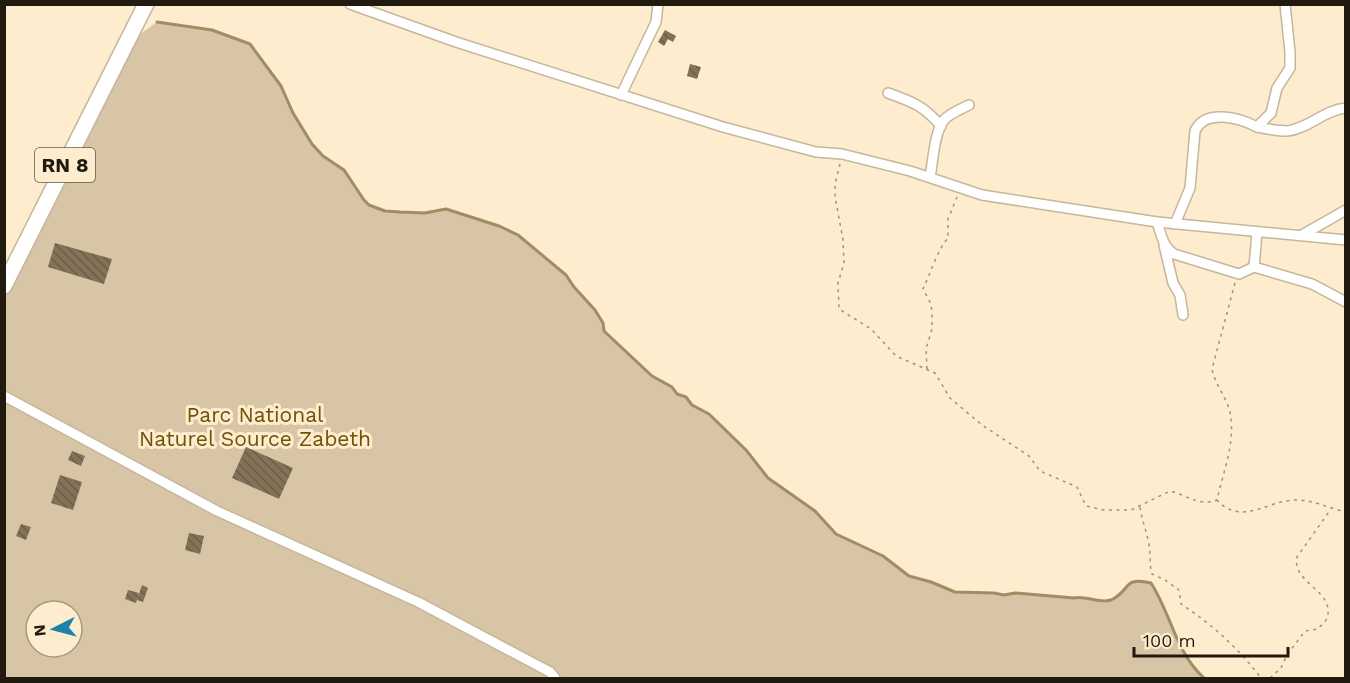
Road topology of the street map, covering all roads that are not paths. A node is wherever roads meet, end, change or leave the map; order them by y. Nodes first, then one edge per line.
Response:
1 (146, 4) edge
2 (350, 4) edge
3 (658, 4) edge
4 (1285, 4) edge
5 (888, 93) dead end
6 (621, 95) junction
7 (969, 105) dead end
8 (1346, 108) edge
9 (941, 126) junction
10 (1257, 127) junction
11 (930, 177) junction
12 (1346, 210) edge
13 (1157, 222) junction
14 (1175, 224) junction
15 (1257, 233) junction
16 (1302, 235) junction
17 (1346, 240) edge
18 (1164, 243) junction
19 (1254, 267) junction
20 (4, 285) edge
21 (1346, 302) edge
22 (1183, 315) dead end
23 (4, 396) edge
24 (555, 678) edge

1 - 20 main road, RN 8
2 - 6 street
3 - 6 street
4 - 10 street
5 - 9 street
6 - 11 street
7 - 9 street
8 - 10 street
9 - 11 street
10 - 14 street
11 - 13 street
12 - 16 street
13 - 14 street
13 - 18 street
14 - 15 street
15 - 16 street
15 - 19 street
16 - 17 street
18 - 19 street
18 - 22 street
19 - 21 street
23 - 24 street

